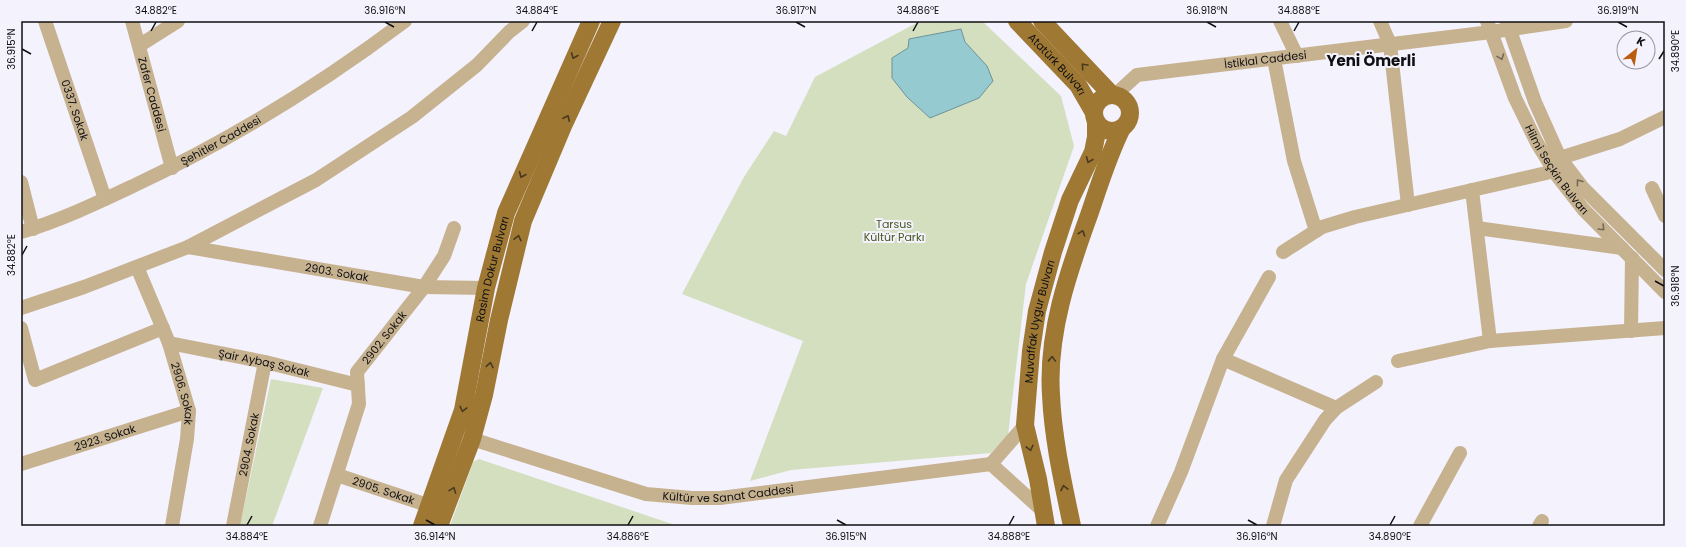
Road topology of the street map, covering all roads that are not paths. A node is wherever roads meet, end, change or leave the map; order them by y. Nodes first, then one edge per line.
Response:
1 (45, 21) edge
2 (132, 21) edge
3 (178, 21) edge
4 (405, 21) edge
5 (523, 21) edge
6 (534, 21) edge
7 (591, 21) edge
8 (612, 21) edge
9 (1017, 21) edge
10 (1280, 21) edge
11 (1380, 21) edge
12 (1566, 21) edge
13 (1048, 23) edge
14 (1509, 25) edge
15 (1489, 27) edge
16 (509, 32) junction
17 (1390, 44) junction
18 (140, 45) junction
19 (1297, 56) junction
20 (1274, 59) junction
21 (1113, 95) junction
22 (1094, 116) junction
23 (1665, 117) edge
24 (1122, 128) junction
25 (1560, 158) junction
26 (172, 168) junction
27 (1555, 171) junction
28 (21, 182) edge
29 (1652, 188) dead end
30 (1472, 190) junction
31 (105, 199) junction
32 (1408, 205) junction
33 (1665, 216) edge
34 (454, 228) dead end
35 (1476, 228) junction
36 (27, 230) edge
37 (1316, 230) junction
38 (188, 247) junction
39 (1622, 248) junction
40 (1283, 252) dead end
41 (1632, 258) junction
42 (137, 267) junction
43 (1665, 270) edge
44 (1269, 277) dead end
45 (424, 287) junction
46 (486, 288) junction
47 (1665, 292) edge
48 (21, 308) edge
49 (21, 328) edge
50 (163, 328) junction
51 (1665, 328) edge
52 (1631, 331) junction
53 (1490, 341) junction
54 (170, 343) junction
55 (1223, 359) junction
56 (1398, 361) dead end
57 (265, 362) junction
58 (1376, 382) dead end
59 (358, 385) junction
60 (1336, 408) junction
61 (189, 411) junction
62 (1025, 424) junction
63 (472, 439) junction
64 (1460, 453) dead end
65 (21, 464) edge
66 (991, 464) junction
67 (337, 475) junction
68 (430, 506) junction
69 (1044, 518) edge
70 (172, 526) edge
71 (233, 526) edge
72 (320, 526) edge
73 (422, 526) edge
74 (439, 526) edge
75 (1072, 526) edge
76 (1157, 526) edge
77 (1273, 526) edge
78 (1420, 526) edge

1 - 31 street, 0337. Sokak
2 - 18 street, Zafer Caddesi
3 - 18 street
4 - 26 street, Şehitler Caddesi
5 - 16 street
6 - 16 street
7 -> 46 main road, Rasim Dokur Bulvarı
63 -> 8 main road
9 - 22 main road, Atatürk Bulvarı
10 - 19 street
11 - 17 street
12 - 14 street, İstiklal Caddesi
21 -> 13 main road, Atatürk Bulvarı
14 - 15 street, İstiklal Caddesi
14 - 25 street, Hilmi Seçkin Bulvarı
15 - 17 street, İstiklal Caddesi
15 -> 27 street, Hilmi Seçkin Bulvarı
16 - 38 street
17 - 19 street, İstiklal Caddesi
17 - 32 street
18 - 26 street, Zafer Caddesi
19 - 20 street, İstiklal Caddesi
20 - 21 street, İstiklal Caddesi
20 - 37 street
21 - 22 main road
21 - 24 main road
22 - 24 main road
22 -> 62 main road, Muvaffak Uygur Bulvarı
23 - 25 street
75 -> 24 main road, Muvaffak Uygur Bulvarı
43 -> 25 street, Hilmi Seçkin Bulvarı
26 - 31 street, Şehitler Caddesi
27 - 30 street
27 -> 39 street, Hilmi Seçkin Bulvarı
28 - 36 street
29 - 33 street
30 - 32 street
30 - 35 street
31 - 36 street, Şehitler Caddesi
32 - 37 street
34 - 45 street, 2902. Sokak
35 - 39 street
35 - 53 street
37 - 40 street
38 - 42 street
38 - 45 street, 2903. Sokak
39 - 41 street, Hilmi Seçkin Bulvarı
41 - 47 street, Hilmi Seçkin Bulvarı
41 - 52 street
42 - 48 street
42 - 50 street, 2906. Sokak
44 - 55 street
45 - 46 street, 2903. Sokak
45 - 59 street, 2902. Sokak
46 -> 68 main road, Rasim Dokur Bulvarı
49 - 50 street
50 - 54 street, 2906. Sokak
51 - 52 street
52 - 53 street
53 - 56 street
54 - 57 street, Şair Aybaş Sokak
54 - 61 street, 2906. Sokak
55 - 60 street
55 - 76 street
57 - 59 street, Şair Aybaş Sokak
57 - 71 street, 2904. Sokak
58 - 60 street
59 - 67 street, 2902. Sokak
60 - 77 street
61 - 65 street, 2923. Sokak
61 - 70 street, 2906. Sokak
62 - 66 street
62 -> 69 main road, Muvaffak Uygur Bulvarı
63 - 66 street, Kültür ve Sanat Caddesi
74 -> 63 main road
64 - 78 street
66 - 69 street
67 - 68 street, 2905. Sokak
67 - 72 street, 2902. Sokak
68 - 73 main road, Rasim Dokur Bulvarı

